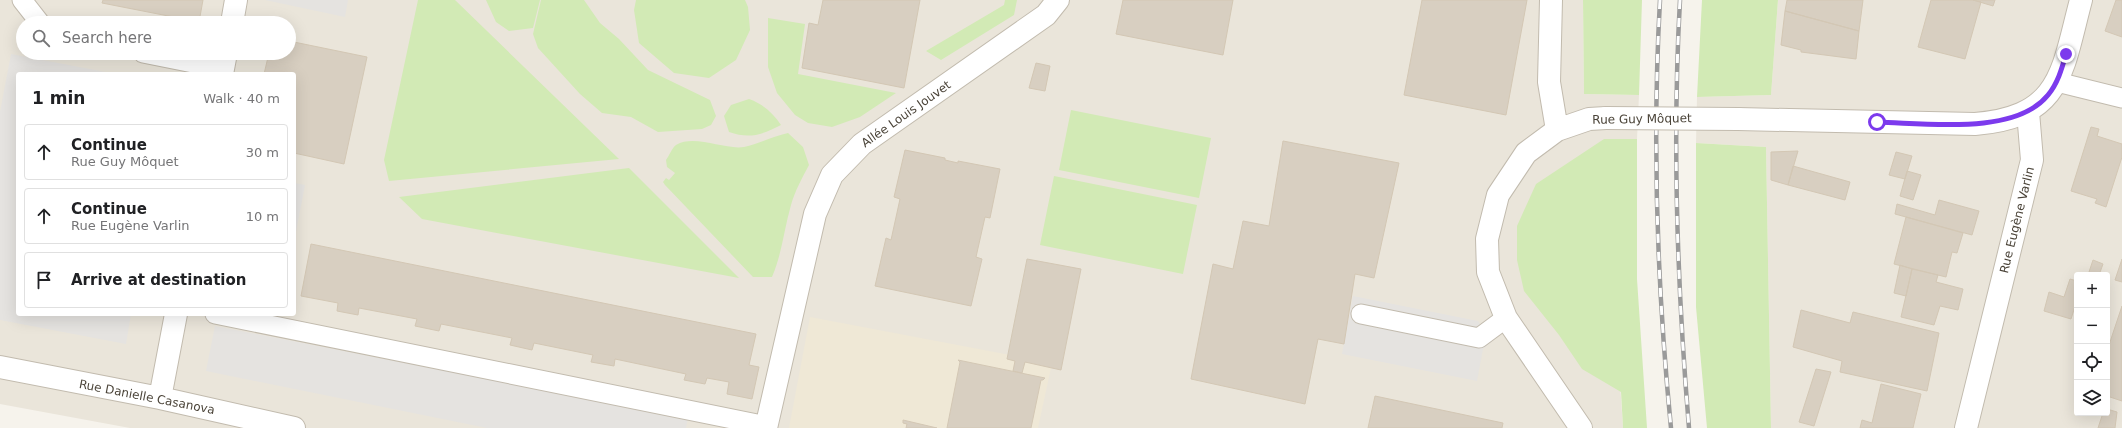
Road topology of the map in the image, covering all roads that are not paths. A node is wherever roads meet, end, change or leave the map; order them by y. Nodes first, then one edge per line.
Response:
1 (22, 0) edge
2 (236, 0) edge
3 (1058, 0) edge
4 (1551, 0) edge
5 (2081, 0) edge
6 (35, 16) edge
7 (233, 16) edge
8 (190, 60) edge
9 (224, 65) edge
10 (2057, 82) junction
11 (2122, 98) edge
12 (2028, 112) junction
13 (1557, 130) junction
14 (1361, 314) dead end
15 (176, 316) edge
16 (225, 316) edge
17 (1506, 318) junction
18 (0, 366) edge
19 (160, 398) junction
20 (766, 427) edge
21 (294, 428) edge
22 (1581, 428) edge
23 (1966, 428) edge

1 - 6 lane
2 - 7 street
3 - 20 street, Allée Louis Jouvet
4 - 13 street
5 - 10 street
8 - 9 lane
10 - 11 lane
10 - 12 street
12 - 13 street, Rue Guy Môquet, bridge
12 - 23 street, Rue Eugène Varlin
13 - 17 street, Rue Guy Môquet
14 - 17 lane
15 - 19 street
16 - 20 lane
17 - 22 street, Rue Guy Môquet
18 - 19 street, Rue Danielle Casanova
19 - 21 street, Rue Danielle Casanova

